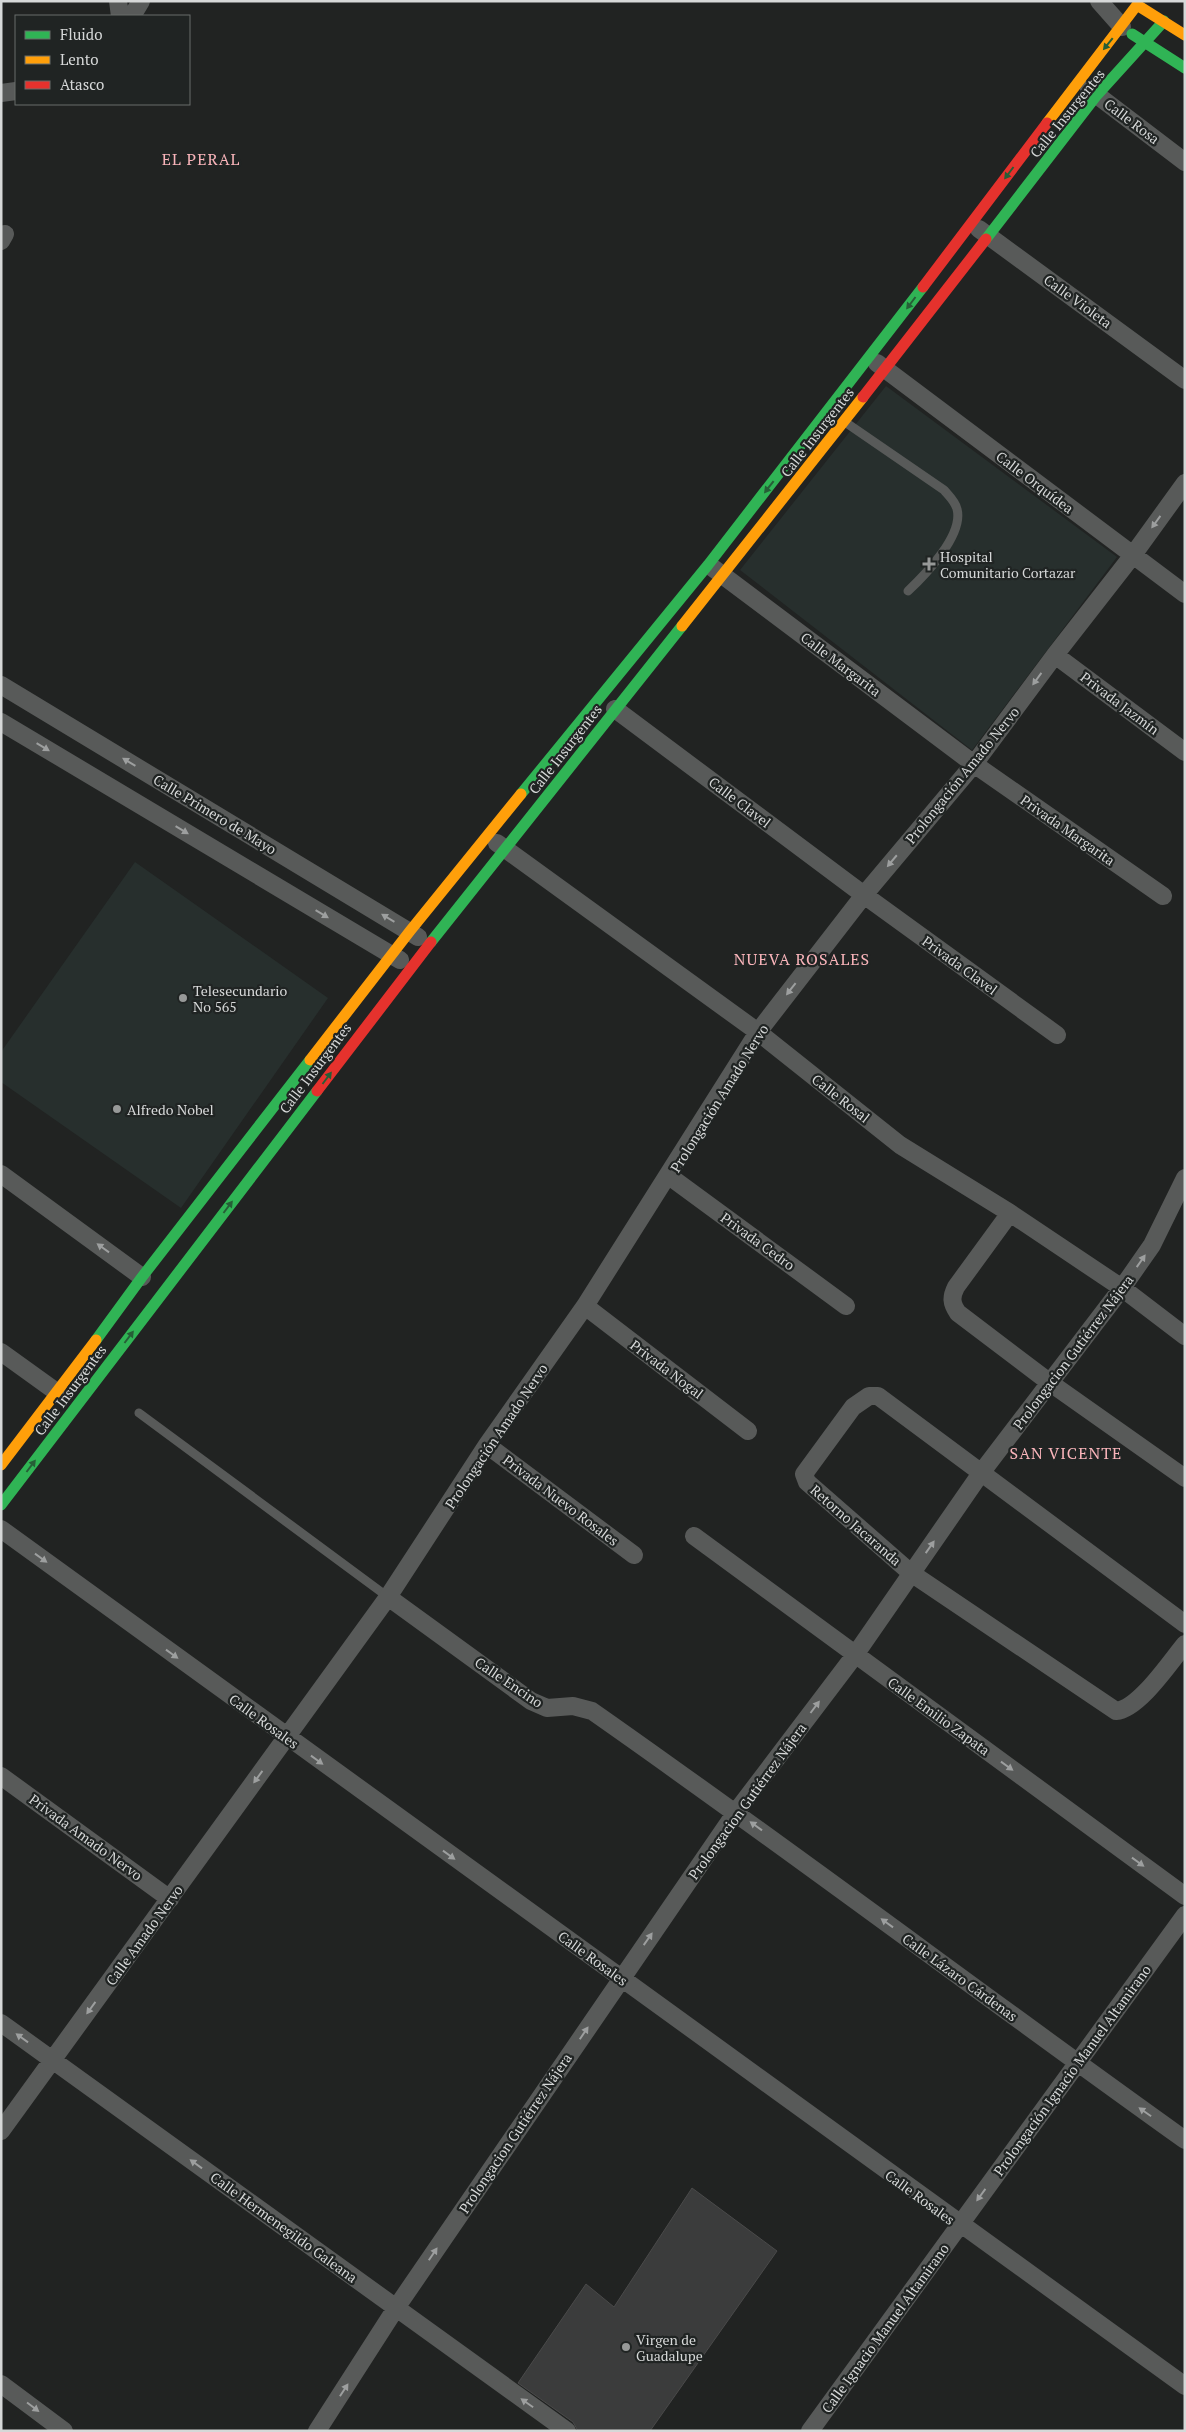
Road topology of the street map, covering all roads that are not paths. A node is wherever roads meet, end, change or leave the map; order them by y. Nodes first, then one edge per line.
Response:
1 (118, 1) edge
2 (141, 1) edge
3 (1098, 1) edge
4 (1132, 2) edge
5 (120, 15) edge
6 (133, 15) edge
7 (1122, 27) junction
8 (1178, 27) edge
9 (1145, 43) junction
10 (1162, 53) junction
11 (1185, 68) edge
12 (1079, 81) junction
13 (15, 91) edge
14 (1, 93) edge
15 (1097, 95) junction
16 (1185, 162) edge
17 (971, 223) junction
18 (989, 237) junction
19 (869, 358) junction
20 (885, 370) junction
21 (1185, 380) edge
22 (845, 422) junction
23 (1185, 483) edge
24 (1133, 555) junction
25 (708, 564) junction
26 (723, 576) junction
27 (908, 591) dead end
28 (1185, 594) edge
29 (1055, 655) junction
30 (1, 686) edge
31 (615, 710) junction
32 (1, 722) edge
33 (1185, 752) edge
34 (974, 764) junction
35 (487, 836) junction
36 (505, 849) junction
37 (864, 895) junction
38 (1163, 896) dead end
39 (410, 931) junction
40 (429, 944) junction
41 (392, 956) junction
42 (411, 967) junction
43 (758, 1032) junction
44 (1057, 1035) dead end
45 (1, 1174) edge
46 (669, 1176) junction
47 (1185, 1178) edge
48 (1010, 1213) junction
49 (142, 1277) junction
50 (1122, 1288) junction
51 (585, 1306) junction
52 (846, 1306) dead end
53 (1185, 1336) edge
54 (1, 1352) edge
55 (1049, 1382) junction
56 (58, 1392) junction
57 (139, 1413) dead end
58 (748, 1431) dead end
59 (487, 1445) junction
60 (1, 1465) edge
61 (981, 1473) junction
62 (1185, 1478) edge
63 (1, 1505) edge
64 (1, 1529) edge
65 (694, 1536) dead end
66 (634, 1555) dead end
67 (911, 1573) junction
68 (388, 1596) junction
69 (1185, 1624) edge
70 (1185, 1644) edge
71 (855, 1654) junction
72 (286, 1737) junction
73 (1, 1776) edge
74 (736, 1812) junction
75 (1185, 1896) edge
76 (170, 1899) junction
77 (1185, 1915) edge
78 (620, 1979) junction
79 (1, 2023) edge
80 (53, 2061) junction
81 (1076, 2063) junction
82 (1, 2131) edge
83 (1185, 2140) edge
84 (960, 2225) junction
85 (396, 2308) junction
86 (1, 2384) edge
87 (1185, 2386) edge
88 (817, 2428) edge
89 (64, 2431) edge
90 (317, 2431) edge
91 (567, 2431) edge

1 - 5 street
2 - 6 street
3 - 7 street
4 - 7 main road, Calle Insurgentes
4 - 8 main road
7 - 9 main road
7 -> 12 main road, Calle Insurgentes
8 - 9 main road, Calle Insurgentes
8 - 10 street
9 - 10 main road
9 - 15 main road, Calle Insurgentes
10 - 11 main road
12 - 15 street, Calle Rosa
12 -> 17 main road, Calle Insurgentes
13 - 14 street
15 - 16 street, Calle Rosa
15 - 18 main road, Calle Insurgentes
17 - 18 street, Calle Violeta
17 -> 19 main road, Calle Insurgentes
18 - 20 main road, Calle Insurgentes
18 - 21 street, Calle Violeta
19 - 20 street, Calle Orquídea
19 -> 25 main road, Calle Insurgentes
20 - 22 main road, Calle Insurgentes
20 - 24 street, Calle Orquídea
22 - 26 main road, Calle Insurgentes
22 - 27 lane
23 -> 24 street, Prolongación Amado Nervo
24 - 28 street, Calle Orquídea
24 - 29 street, Prolongación Amado Nervo
25 - 26 street, Calle Margarita
25 - 35 main road, Calle Insurgentes
26 - 31 main road, Calle Insurgentes
26 - 34 street, Calle Margarita
29 - 33 street, Privada Jazmín
29 -> 34 street, Prolongación Amado Nervo
39 -> 30 street, Calle Primero de Mayo
31 - 36 main road, Calle Insurgentes
31 - 37 street, Calle Clavel
32 -> 41 street
34 -> 37 street, Prolongación Amado Nervo
34 - 38 street, Privada Margarita
35 - 36 street, Calle Rosal
35 - 39 main road, Calle Insurgentes
36 - 40 main road, Calle Insurgentes
36 - 43 street, Calle Rosal
37 -> 43 street, Prolongación Amado Nervo
37 - 44 street, Privada Clavel
39 - 40 street, Calle Primero de Mayo
39 - 41 main road, Calle Insurgentes
40 - 42 main road, Calle Insurgentes
41 - 42 street
41 - 49 main road, Calle Insurgentes
63 -> 42 main road, Calle Insurgentes
43 - 46 street, Prolongación Amado Nervo
43 - 48 street, Calle Rosal
49 -> 45 street
46 - 51 street, Prolongación Amado Nervo
46 - 52 street, Privada Cedro
50 -> 47 street, Prolongacion Gutiérrez Nájera
48 - 50 street, Calle Rosal
48 - 55 street
49 - 56 main road, Calle Insurgentes
50 - 53 street, Calle Rosal
50 - 55 street, Prolongacion Gutiérrez Nájera
51 - 58 street, Privada Nogal
51 - 59 street, Prolongación Amado Nervo
54 - 56 street
55 - 61 street, Prolongacion Gutiérrez Nájera
55 - 62 street
56 - 60 main road, Calle Insurgentes
57 - 68 lane
59 - 66 street, Privada Nuevo Rosales
59 - 68 street, Prolongación Amado Nervo
67 -> 61 street, Prolongacion Gutiérrez Nájera
61 - 67 street, Retorno Jacaranda
61 - 69 street, Retorno Jacaranda
64 -> 72 street, Calle Rosales
65 - 71 street, Calle Emilio Zapata
67 - 70 street, Retorno Jacaranda
67 - 71 street, Prolongacion Gutiérrez Nájera
68 - 72 street, Prolongación Amado Nervo
68 - 74 street, Calle Encino
74 -> 71 street, Prolongacion Gutiérrez Nájera
71 -> 75 street, Calle Emilio Zapata
72 -> 76 street, Calle Amado Nervo
72 -> 78 street, Calle Rosales
73 - 76 street, Privada Amado Nervo
78 -> 74 street, Prolongacion Gutiérrez Nájera
81 -> 74 street, Calle Lázaro Cárdenas
76 -> 80 street, Calle Amado Nervo
77 - 81 street, Prolongación Ignacio Manuel Altamirano
78 - 84 street, Calle Rosales
85 -> 78 street, Prolongacion Gutiérrez Nájera
80 -> 79 street, Calle Hermenegildo Galeana
80 - 82 street, Calle Amado Nervo
85 -> 80 street, Calle Hermenegildo Galeana
83 -> 81 street, Calle Lázaro Cárdenas
81 -> 84 street, Prolongación Ignacio Manuel Altamirano
84 - 87 street, Calle Rosales
84 - 88 street, Calle Ignacio Manuel Altamirano
90 -> 85 street, Prolongacion Gutiérrez Nájera
91 -> 85 street, Calle Hermenegildo Galeana
86 -> 89 street

